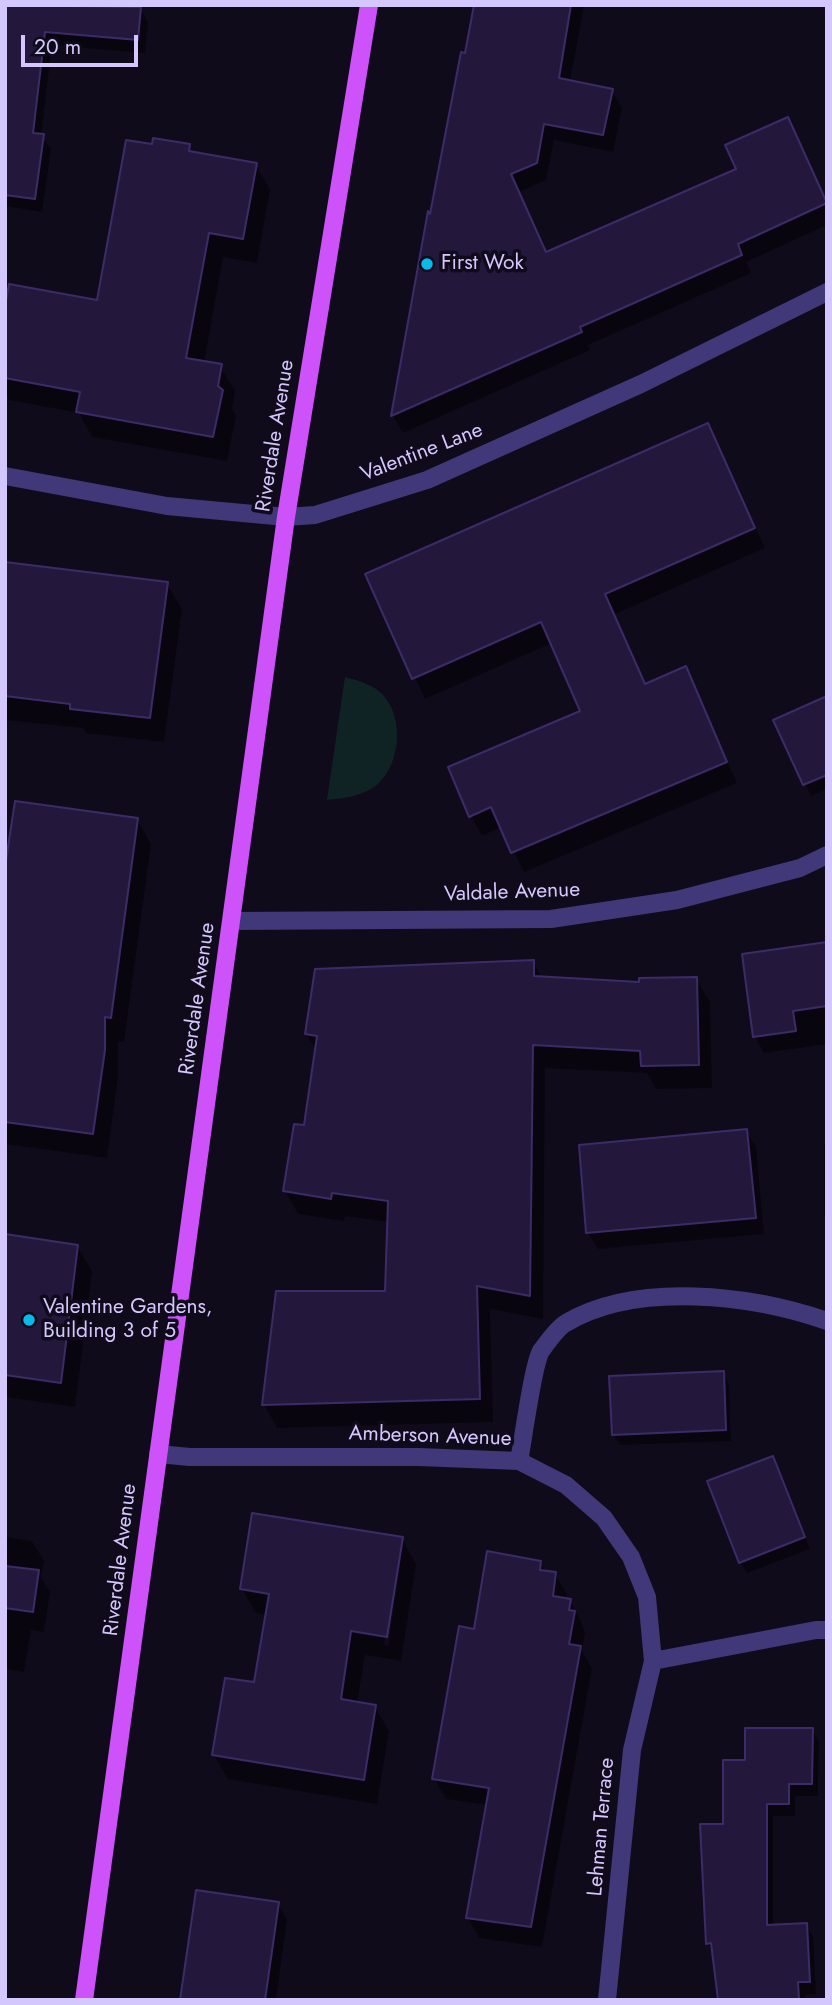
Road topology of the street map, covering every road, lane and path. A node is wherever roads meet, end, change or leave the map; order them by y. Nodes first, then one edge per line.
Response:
1 (369, 5) edge
2 (827, 292) edge
3 (5, 476) edge
4 (285, 517) junction
5 (827, 855) edge
6 (232, 921) junction
7 (827, 1321) edge
8 (158, 1454) junction
9 (519, 1461) junction
10 (827, 1630) edge
11 (653, 1661) junction
12 (84, 2000) edge
13 (607, 2000) edge

1 - 4 main road, Riverdale Avenue
2 - 4 street, Valentine Lane
3 - 4 street, Valentine Lane
4 - 6 main road, Riverdale Avenue
5 - 6 street, Valdale Avenue
6 - 8 main road, Riverdale Avenue
7 - 9 street
8 - 9 street, Amberson Avenue
8 - 12 main road, Riverdale Avenue
9 - 11 street, Amberson Avenue
10 - 11 street
11 - 13 street, Lehman Terrace

